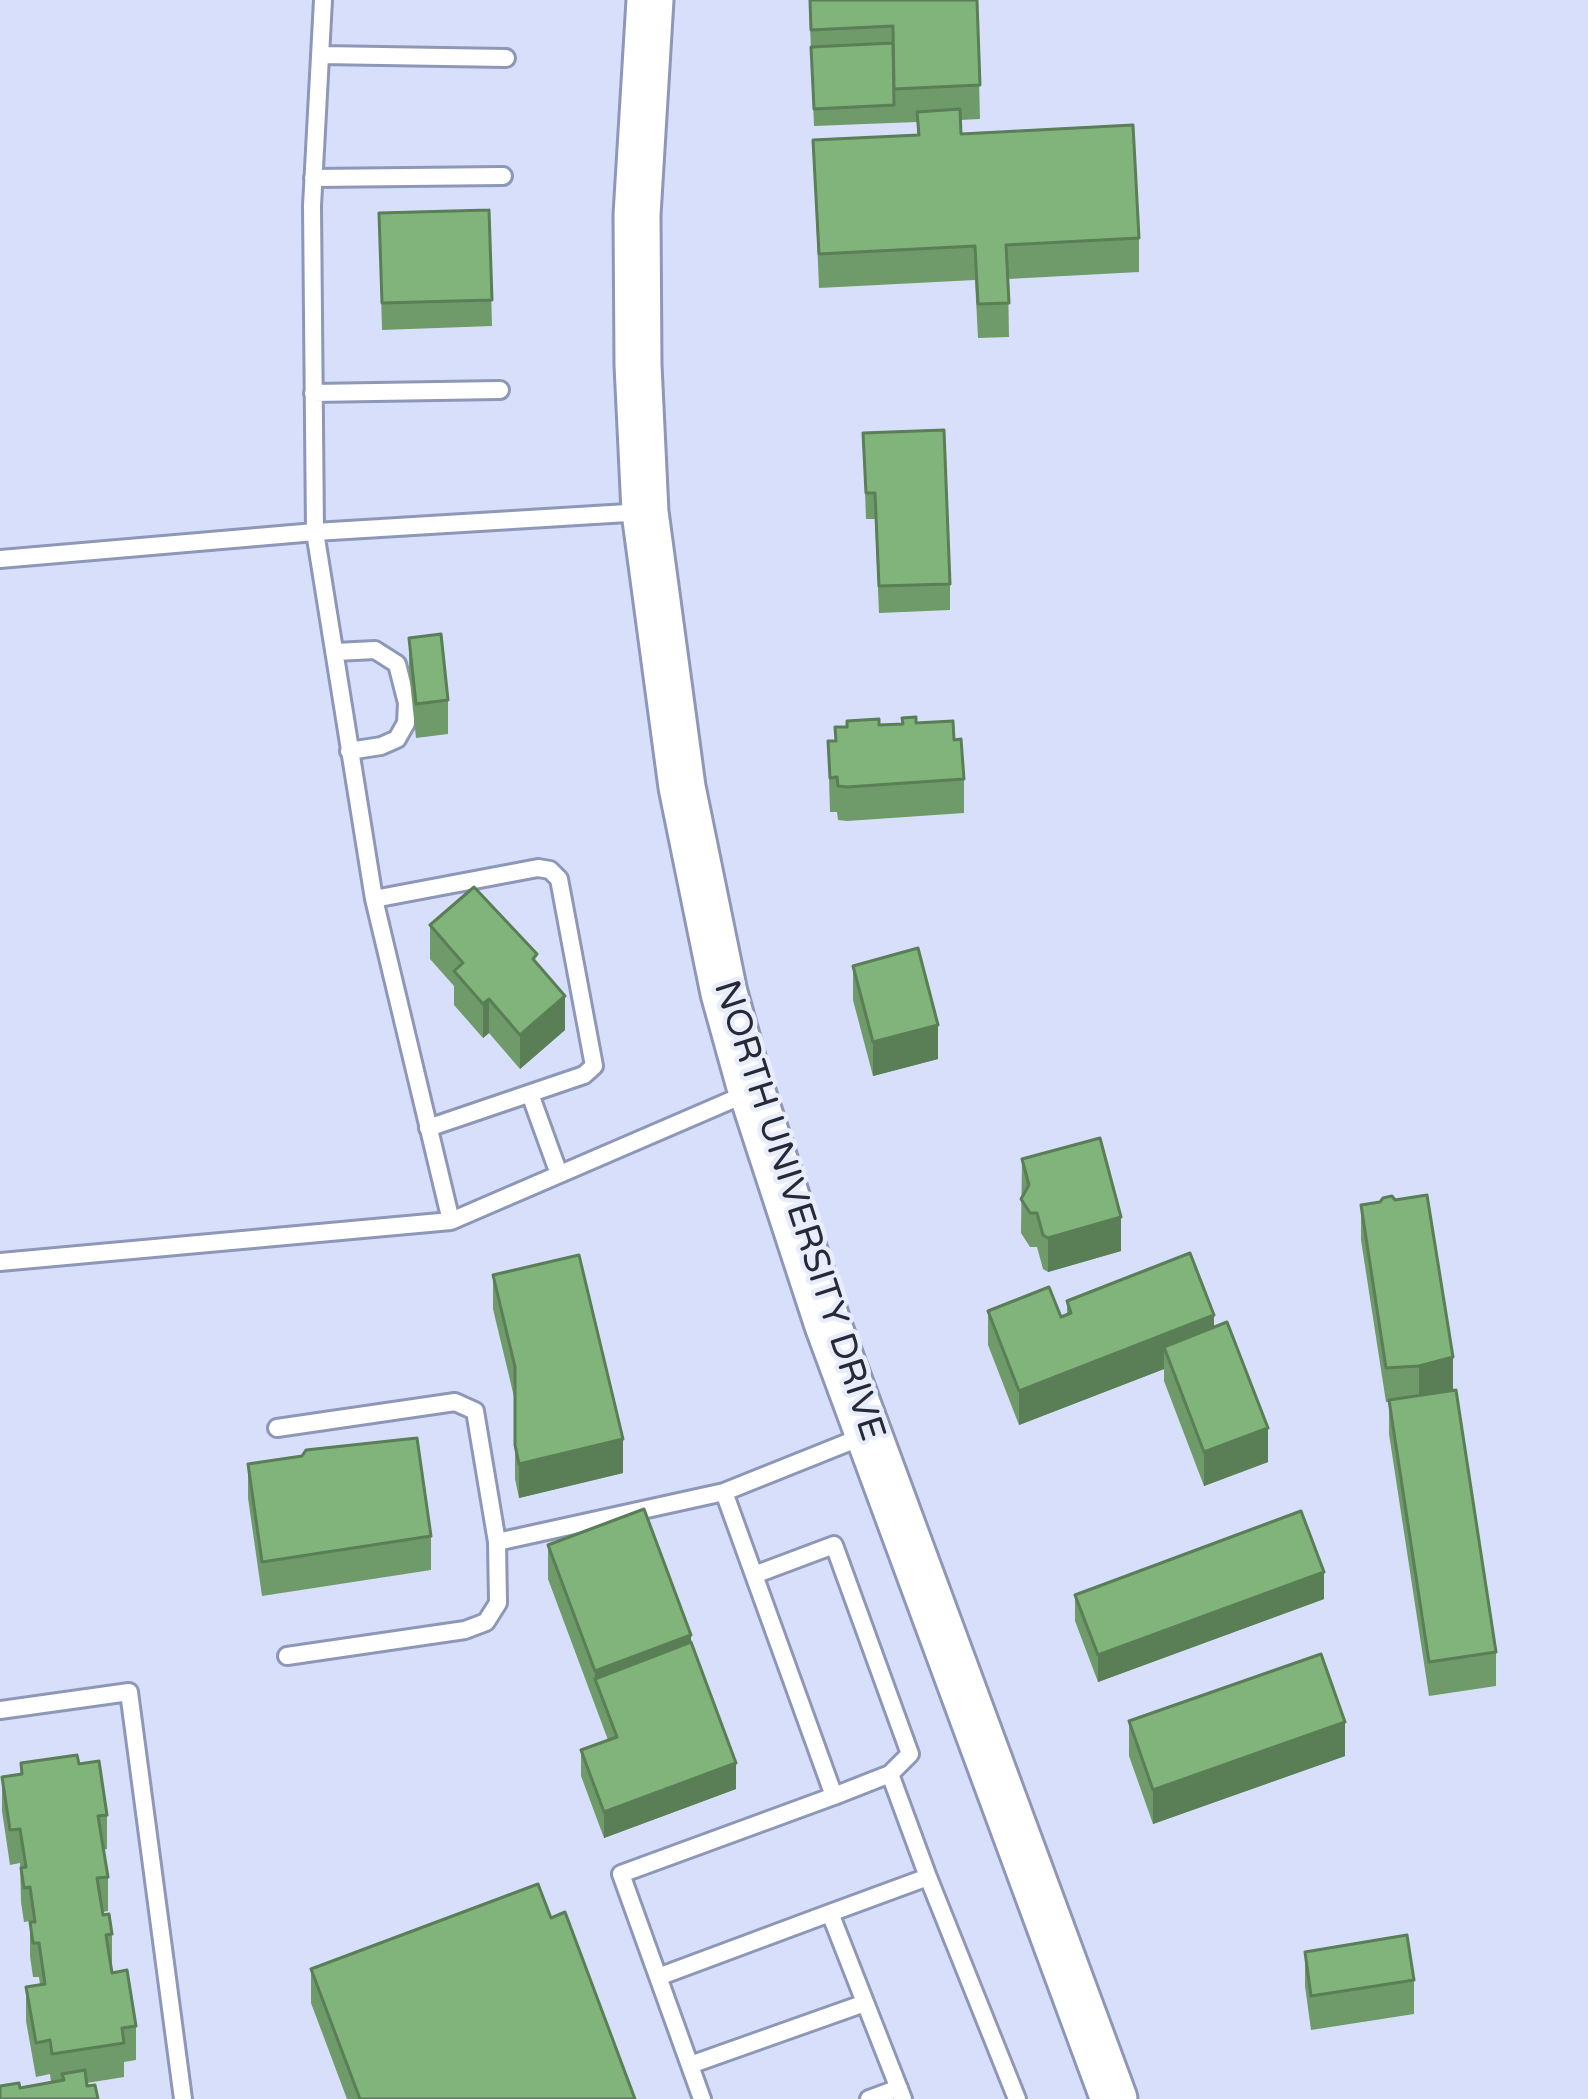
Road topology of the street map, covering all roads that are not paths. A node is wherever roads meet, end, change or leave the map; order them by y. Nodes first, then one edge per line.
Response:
1 (323, 0) edge
2 (650, 0) edge
3 (321, 55) junction
4 (506, 58) dead end
5 (503, 176) dead end
6 (313, 178) junction
7 (500, 390) dead end
8 (313, 393) junction
9 (645, 512) junction
10 (315, 532) junction
11 (0, 559) edge
12 (337, 652) junction
13 (349, 751) junction
14 (374, 899) junction
15 (752, 1091) junction
16 (530, 1094) junction
17 (428, 1128) junction
18 (559, 1174) junction
19 (451, 1221) junction
20 (0, 1262) edge
21 (277, 1428) dead end
22 (868, 1434) junction
23 (724, 1492) junction
24 (497, 1542) junction
25 (754, 1575) junction
26 (287, 1656) dead end
27 (0, 1710) edge
28 (890, 1774) junction
29 (834, 1796) junction
30 (928, 1876) junction
31 (830, 1913) junction
32 (658, 1977) junction
33 (865, 2003) junction
34 (690, 2065) junction
35 (901, 2094) edge
36 (183, 2099) edge
37 (702, 2099) edge
38 (869, 2099) edge
39 (1017, 2099) edge
40 (1114, 2099) edge

1 - 3 lane
2 - 9 main road, NORTH UNIVERSITY DRIVE
3 - 4 lane
3 - 6 lane
5 - 6 lane
6 - 8 lane
7 - 8 lane
8 - 10 lane
9 - 10 lane
9 - 15 main road, NORTH UNIVERSITY DRIVE
10 - 11 lane
10 - 12 lane
12 - 13 lane
12 - 13 lane
13 - 14 lane
14 - 16 lane
14 - 17 lane
15 - 18 lane
15 - 22 main road, NORTH UNIVERSITY DRIVE
16 - 17 lane
16 - 18 lane
17 - 19 lane
18 - 19 lane
19 - 20 lane
21 - 24 lane
22 - 23 lane
22 - 40 main road, NORTH UNIVERSITY DRIVE
23 - 24 lane
23 - 25 lane
24 - 26 lane
25 - 28 lane
25 - 29 lane
27 - 36 lane
28 - 29 lane
28 - 30 lane
29 - 32 lane
30 - 31 lane
30 - 39 lane
31 - 32 lane
31 - 33 lane
32 - 34 lane
33 - 34 lane
33 - 35 lane
34 - 37 lane
35 - 38 lane

